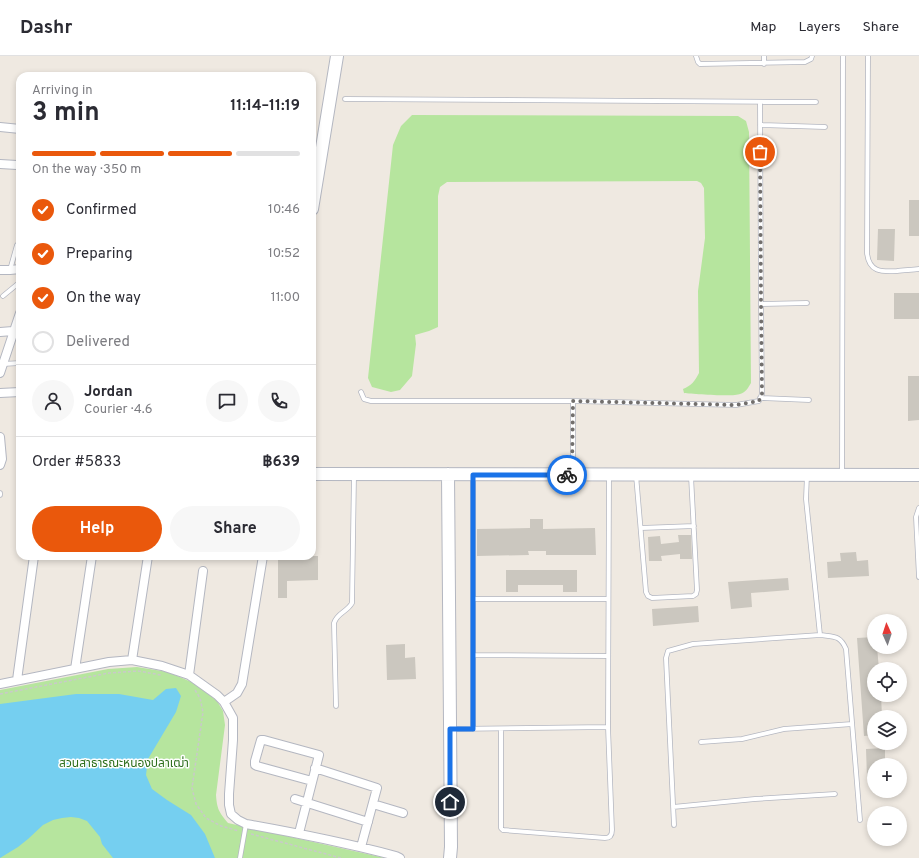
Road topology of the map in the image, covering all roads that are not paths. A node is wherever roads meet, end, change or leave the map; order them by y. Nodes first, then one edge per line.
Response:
1 (337, 56) edge
2 (696, 56) edge
3 (764, 56) edge
4 (812, 56) edge
5 (843, 56) edge
6 (868, 56) edge
7 (764, 64) junction
8 (345, 99) dead end
9 (760, 102) junction
10 (816, 102) dead end
11 (760, 125) junction
12 (825, 127) dead end
13 (0, 128) edge
14 (16, 129) edge
15 (0, 164) edge
16 (16, 165) edge
17 (316, 185) edge
18 (16, 249) edge
19 (16, 269) edge
20 (919, 269) edge
21 (0, 270) edge
22 (10, 270) junction
23 (16, 285) edge
24 (2, 296) dead end
25 (807, 303) dead end
26 (761, 304) junction
27 (16, 323) edge
28 (13, 331) junction
29 (0, 332) edge
30 (16, 363) edge
31 (2, 364) junction
32 (0, 373) edge
33 (16, 392) edge
34 (361, 392) dead end
35 (0, 393) edge
36 (760, 398) junction
37 (809, 400) dead end
38 (573, 401) junction
39 (0, 437) edge
40 (0, 465) edge
41 (316, 474) edge
42 (354, 474) junction
43 (448, 474) junction
44 (473, 475) junction
45 (572, 475) junction
46 (609, 475) junction
47 (636, 475) junction
48 (691, 475) junction
49 (806, 475) junction
50 (842, 475) junction
51 (919, 475) edge
52 (919, 508) edge
53 (694, 526) junction
54 (641, 528) junction
55 (33, 560) edge
56 (91, 560) edge
57 (147, 560) edge
58 (262, 560) edge
59 (203, 571) dead end
60 (919, 577) edge
61 (473, 599) junction
62 (608, 599) junction
63 (820, 635) junction
64 (473, 655) junction
65 (608, 656) junction
66 (132, 660) junction
67 (75, 669) junction
68 (189, 674) junction
69 (16, 680) junction
70 (0, 684) edge
71 (224, 702) junction
72 (336, 706) dead end
73 (852, 724) junction
74 (608, 727) junction
75 (450, 729) junction
76 (473, 729) junction
77 (501, 729) junction
78 (701, 742) dead end
79 (315, 768) junction
80 (312, 781) junction
81 (835, 794) dead end
82 (295, 799) dead end
83 (306, 802) junction
84 (373, 804) junction
85 (673, 807) junction
86 (403, 813) dead end
87 (860, 820) dead end
88 (368, 822) junction
89 (674, 825) dead end
90 (245, 828) junction
91 (299, 833) junction
92 (361, 847) junction
93 (240, 858) edge
94 (400, 858) edge
95 (450, 858) edge

1 - 17 street
2 - 7 lane
3 - 7 lane
4 - 7 lane
5 - 50 lane
6 - 20 lane
8 - 9 lane
9 - 10 lane
9 - 11 lane
11 - 12 lane
11 - 26 lane
13 - 14 street
15 - 16 street
18 - 22 lane
19 - 22 street
21 - 22 street
23 - 24 lane
25 - 26 lane
26 - 36 lane
27 - 28 street
28 - 29 street
28 - 31 street
30 - 31 lane
31 - 32 street
33 - 35 street
34 - 38 lane
36 - 37 lane
36 - 38 lane
38 - 45 lane
39 - 40 street
41 - 42 street
42 - 43 street
42 - 72 lane
43 - 44 street
43 - 75 street
44 - 45 street
44 - 61 lane
45 - 46 street
46 - 47 street
46 - 62 lane
47 - 48 street
47 - 54 lane
48 - 49 street
48 - 53 lane
49 - 50 street
49 - 63 lane
50 - 51 street
52 - 60 lane
53 - 54 lane
53 - 54 lane
55 - 69 street
56 - 67 street
57 - 66 street
58 - 71 street
59 - 68 street
61 - 62 lane
61 - 64 lane
62 - 65 lane
63 - 73 lane
63 - 85 lane
64 - 65 lane
64 - 76 lane
65 - 74 lane
66 - 67 street
66 - 68 street
67 - 69 street
68 - 71 street
69 - 70 street
71 - 90 street
73 - 78 lane
73 - 87 lane
74 - 77 lane
74 - 77 lane
75 - 76 lane
75 - 95 street
76 - 77 lane
79 - 80 street
79 - 80 street
79 - 84 street
80 - 83 street
81 - 85 lane
82 - 83 street
83 - 88 street
83 - 91 street
84 - 86 street
84 - 88 street
85 - 89 lane
88 - 92 street
90 - 91 street
90 - 93 lane
91 - 92 street
92 - 94 street

